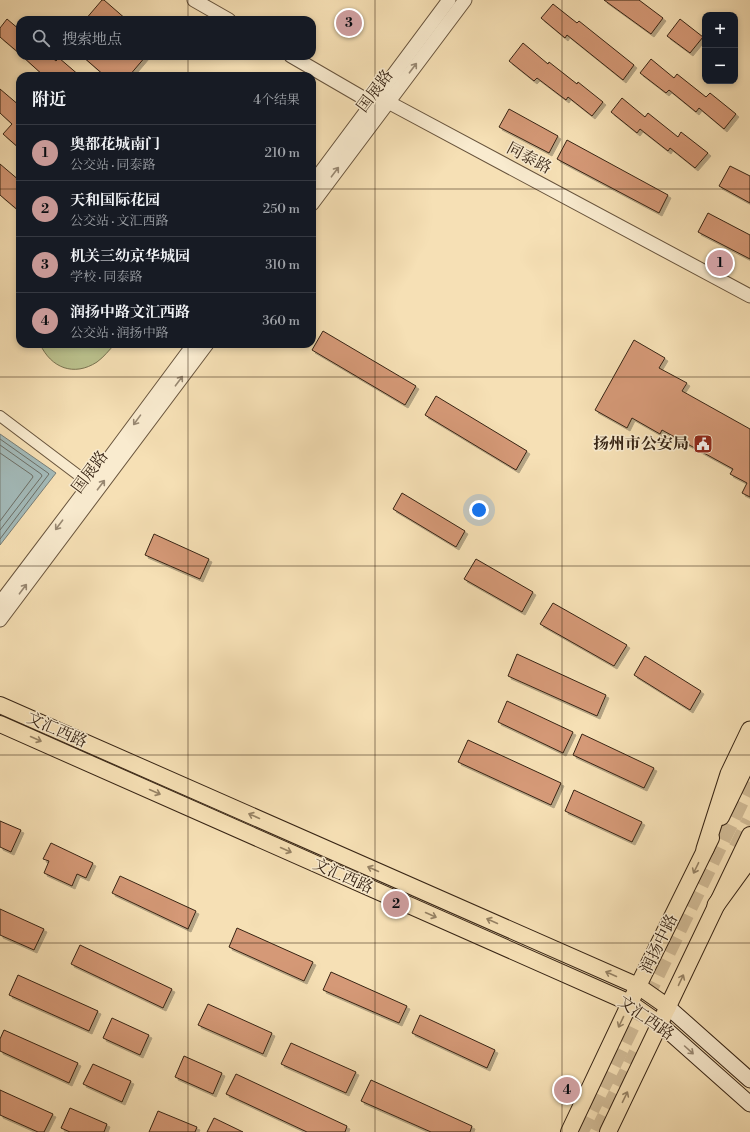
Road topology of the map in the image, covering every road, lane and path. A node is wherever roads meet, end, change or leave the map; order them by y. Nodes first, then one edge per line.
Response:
1 (194, 0) edge
2 (449, 0) edge
3 (465, 0) edge
4 (222, 16) edge
5 (298, 60) edge
6 (388, 102) junction
7 (372, 103) junction
8 (316, 179) edge
9 (316, 199) edge
10 (750, 296) edge
11 (191, 348) edge
12 (204, 348) edge
13 (0, 416) edge
14 (90, 484) junction
15 (0, 604) edge
16 (0, 620) edge
17 (0, 705) edge
18 (0, 724) edge
19 (750, 730) edge
20 (750, 757) edge
21 (750, 835) tunnel mouth
22 (705, 849) junction
23 (750, 858) tunnel mouth
24 (716, 905) junction
25 (638, 986) junction
26 (630, 1003) junction
27 (668, 1007) junction
28 (660, 1024) junction
29 (750, 1080) edge
30 (750, 1104) edge
31 (569, 1132) edge
32 (608, 1132) edge

1 - 4 street
2 - 7 street, 国展路
6 -> 3 street, 国展路
5 - 7 street
6 - 7 street
9 -> 6 street, 国展路
6 - 10 street, 同泰路
7 - 8 street, 国展路
11 -> 14 street, 国展路
16 -> 12 street, 国展路
13 - 14 street
14 -> 15 street, 国展路
25 -> 17 main road, 文汇西路
18 -> 26 main road, 文汇西路
19 - 22 highway
20 - 22 main road, 润扬中路
21 - 24 main road
22 -> 25 main road, 润扬中路
23 - 24 highway
27 -> 24 main road
25 - 26 main road, 润扬中路
25 - 27 main road, 文汇西路
26 - 28 main road, 文汇西路
26 -> 31 main road, 润扬中路
27 - 28 main road
27 - 29 main road, 文汇西路
28 -> 30 main road, 文汇西路
32 -> 28 main road

